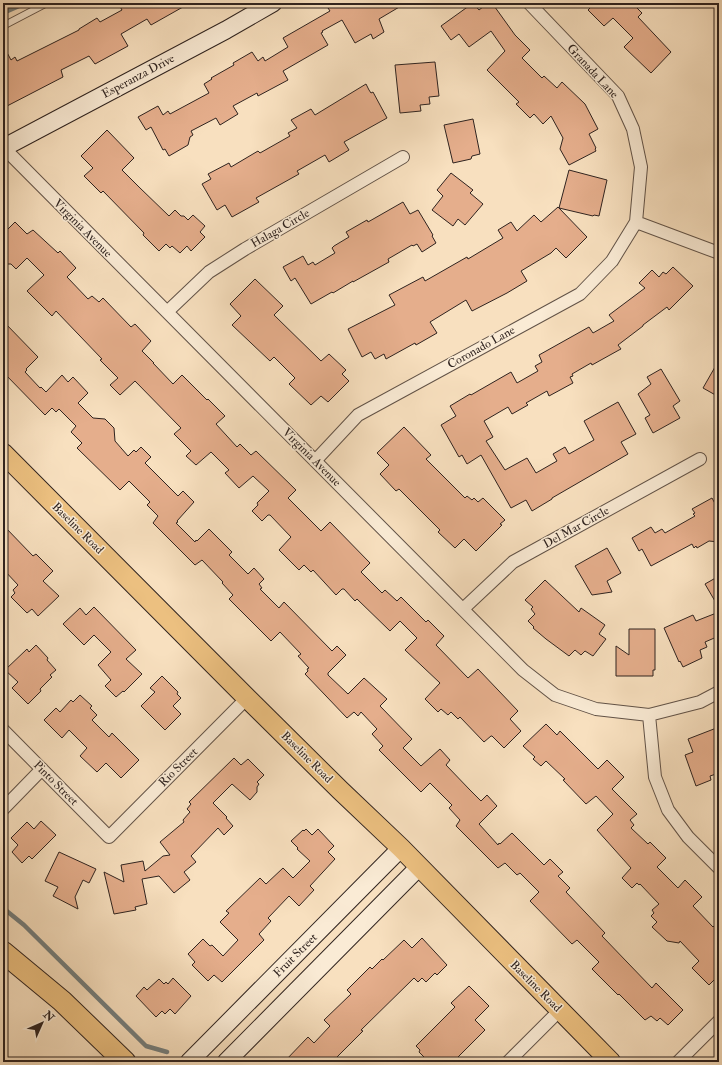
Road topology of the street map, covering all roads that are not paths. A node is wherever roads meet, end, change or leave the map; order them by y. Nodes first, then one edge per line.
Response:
1 (47, 3) edge
2 (273, 3) edge
3 (530, 3) edge
4 (3, 26) edge
5 (3, 148) edge
6 (403, 157) dead end
7 (636, 222) junction
8 (719, 253) edge
9 (167, 312) junction
10 (3, 453) edge
11 (700, 459) dead end
12 (315, 461) junction
13 (463, 609) junction
14 (719, 692) edge
15 (247, 698) junction
16 (649, 715) junction
17 (3, 730) edge
18 (42, 769) junction
19 (3, 809) edge
20 (109, 837) joint
21 (401, 848) junction
22 (419, 867) junction
23 (719, 868) edge
24 (3, 952) edge
25 (560, 1010) junction
26 (719, 1021) edge
27 (125, 1062) edge
28 (189, 1062) edge
29 (226, 1062) edge
30 (508, 1062) edge
31 (611, 1062) edge
32 (678, 1062) edge

1 - 4 lane
2 - 5 main road, Esperanza Drive
3 - 7 street, Granada Lane
5 - 9 street, Virginia Avenue
6 - 9 street, Halaga Circle
7 - 8 street
7 - 12 street, Coronado Lane
9 - 12 street, Virginia Avenue
10 - 15 main road, Baseline Road
11 - 13 street, Del Mar Circle
12 - 13 street, Virginia Avenue
13 - 16 street, Virginia Avenue
14 - 16 street
15 - 20 street, Rio Street
15 - 21 main road, Baseline Road
16 - 23 street
17 - 18 street, Pinto Street
18 - 19 street
18 - 20 street, Pinto Street
21 - 22 main road, Baseline Road
21 - 28 main road, Fruit Street
22 - 25 main road, Baseline Road
22 - 29 main road
24 - 27 highway
25 - 30 street
25 - 31 main road, Baseline Road
26 - 32 street

